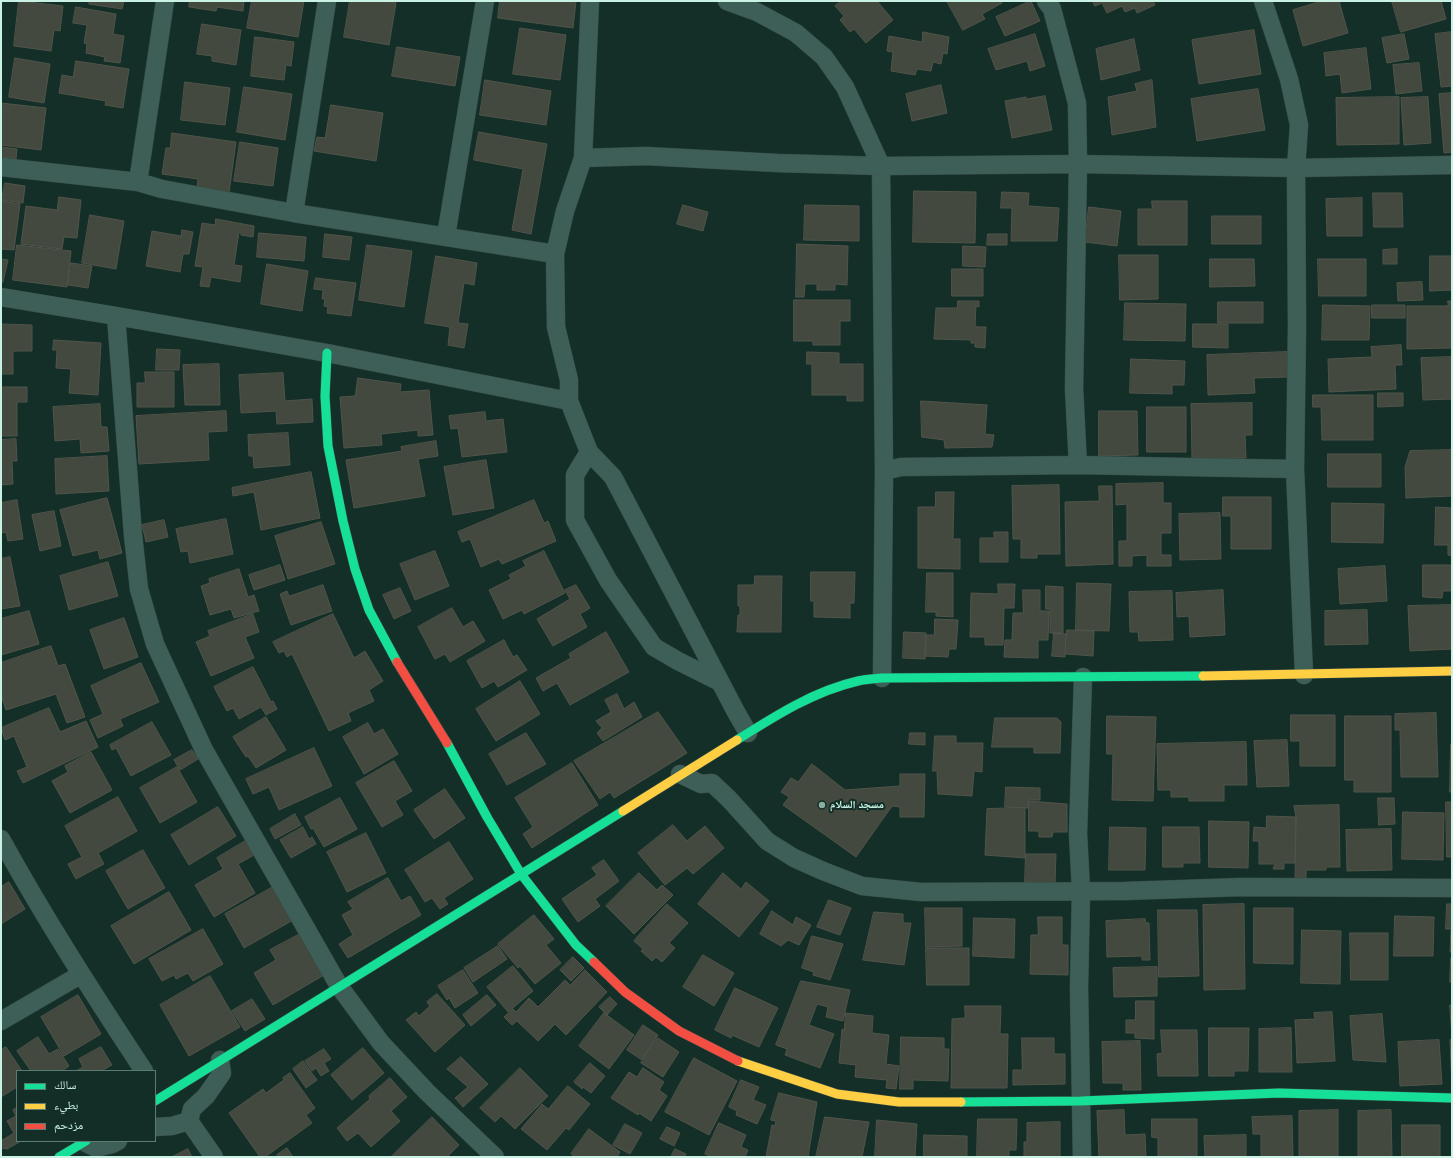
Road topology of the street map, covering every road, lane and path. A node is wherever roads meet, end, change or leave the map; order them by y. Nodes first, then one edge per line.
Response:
1 (165, 1) edge
2 (327, 1) edge
3 (485, 1) edge
4 (590, 1) edge
5 (727, 1) edge
6 (1046, 1) edge
7 (1263, 1) edge
8 (583, 158) junction
9 (1078, 164) junction
10 (1452, 165) edge
11 (881, 166) junction
12 (1, 167) edge
13 (1296, 168) junction
14 (138, 182) junction
15 (294, 213) junction
16 (446, 236) junction
17 (555, 254) junction
18 (1, 297) edge
19 (116, 316) junction
20 (327, 353) junction
21 (569, 401) junction
22 (589, 452) junction
23 (1078, 465) junction
24 (1295, 469) junction
25 (884, 471) junction
26 (1452, 671) edge
27 (1304, 675) junction
28 (1083, 677) junction
29 (882, 678) junction
30 (720, 682) junction
31 (748, 733) junction
32 (680, 774) junction
33 (1, 839) edge
34 (521, 874) junction
35 (1452, 888) edge
36 (1081, 891) junction
37 (80, 975) junction
38 (339, 986) junction
39 (1, 1021) edge
40 (220, 1060) junction
41 (143, 1070) edge
42 (156, 1098) edge
43 (1452, 1098) edge
44 (1081, 1101) junction
45 (189, 1121) junction
46 (156, 1127) edge
47 (85, 1142) edge
48 (116, 1142) edge
49 (59, 1157) edge
50 (214, 1157) edge
51 (495, 1157) edge
52 (1082, 1157) edge

1 - 14 street
2 - 15 street
3 - 16 street
4 - 8 street
5 - 11 street
6 - 9 street
7 - 13 street
8 - 11 street
8 - 17 street
9 - 11 street
9 - 13 street
9 - 23 street
10 - 13 street
11 - 25 street
12 - 14 street
13 - 24 street
14 - 15 street
15 - 16 street
16 - 17 street
17 - 21 street
18 - 19 street
19 - 20 street
19 - 38 street
20 - 21 street
20 - 34 street
21 - 22 street
22 - 30 street
22 - 30 street
23 - 24 street
23 - 25 street
24 - 27 street
25 - 29 street
26 - 27 street
27 - 28 street
28 - 29 street
28 - 36 street
29 - 31 street
30 - 31 street
31 - 32 street
32 - 34 street
32 - 36 street
33 - 37 street
34 - 38 street
34 - 44 street
35 - 36 street
36 - 44 street
37 - 39 street
37 - 41 street
38 - 40 street
38 - 51 street
40 - 42 street
40 - 45 street
43 - 44 street
44 - 52 street
45 - 46 street
45 - 50 street
47 - 48 street
47 - 49 street

